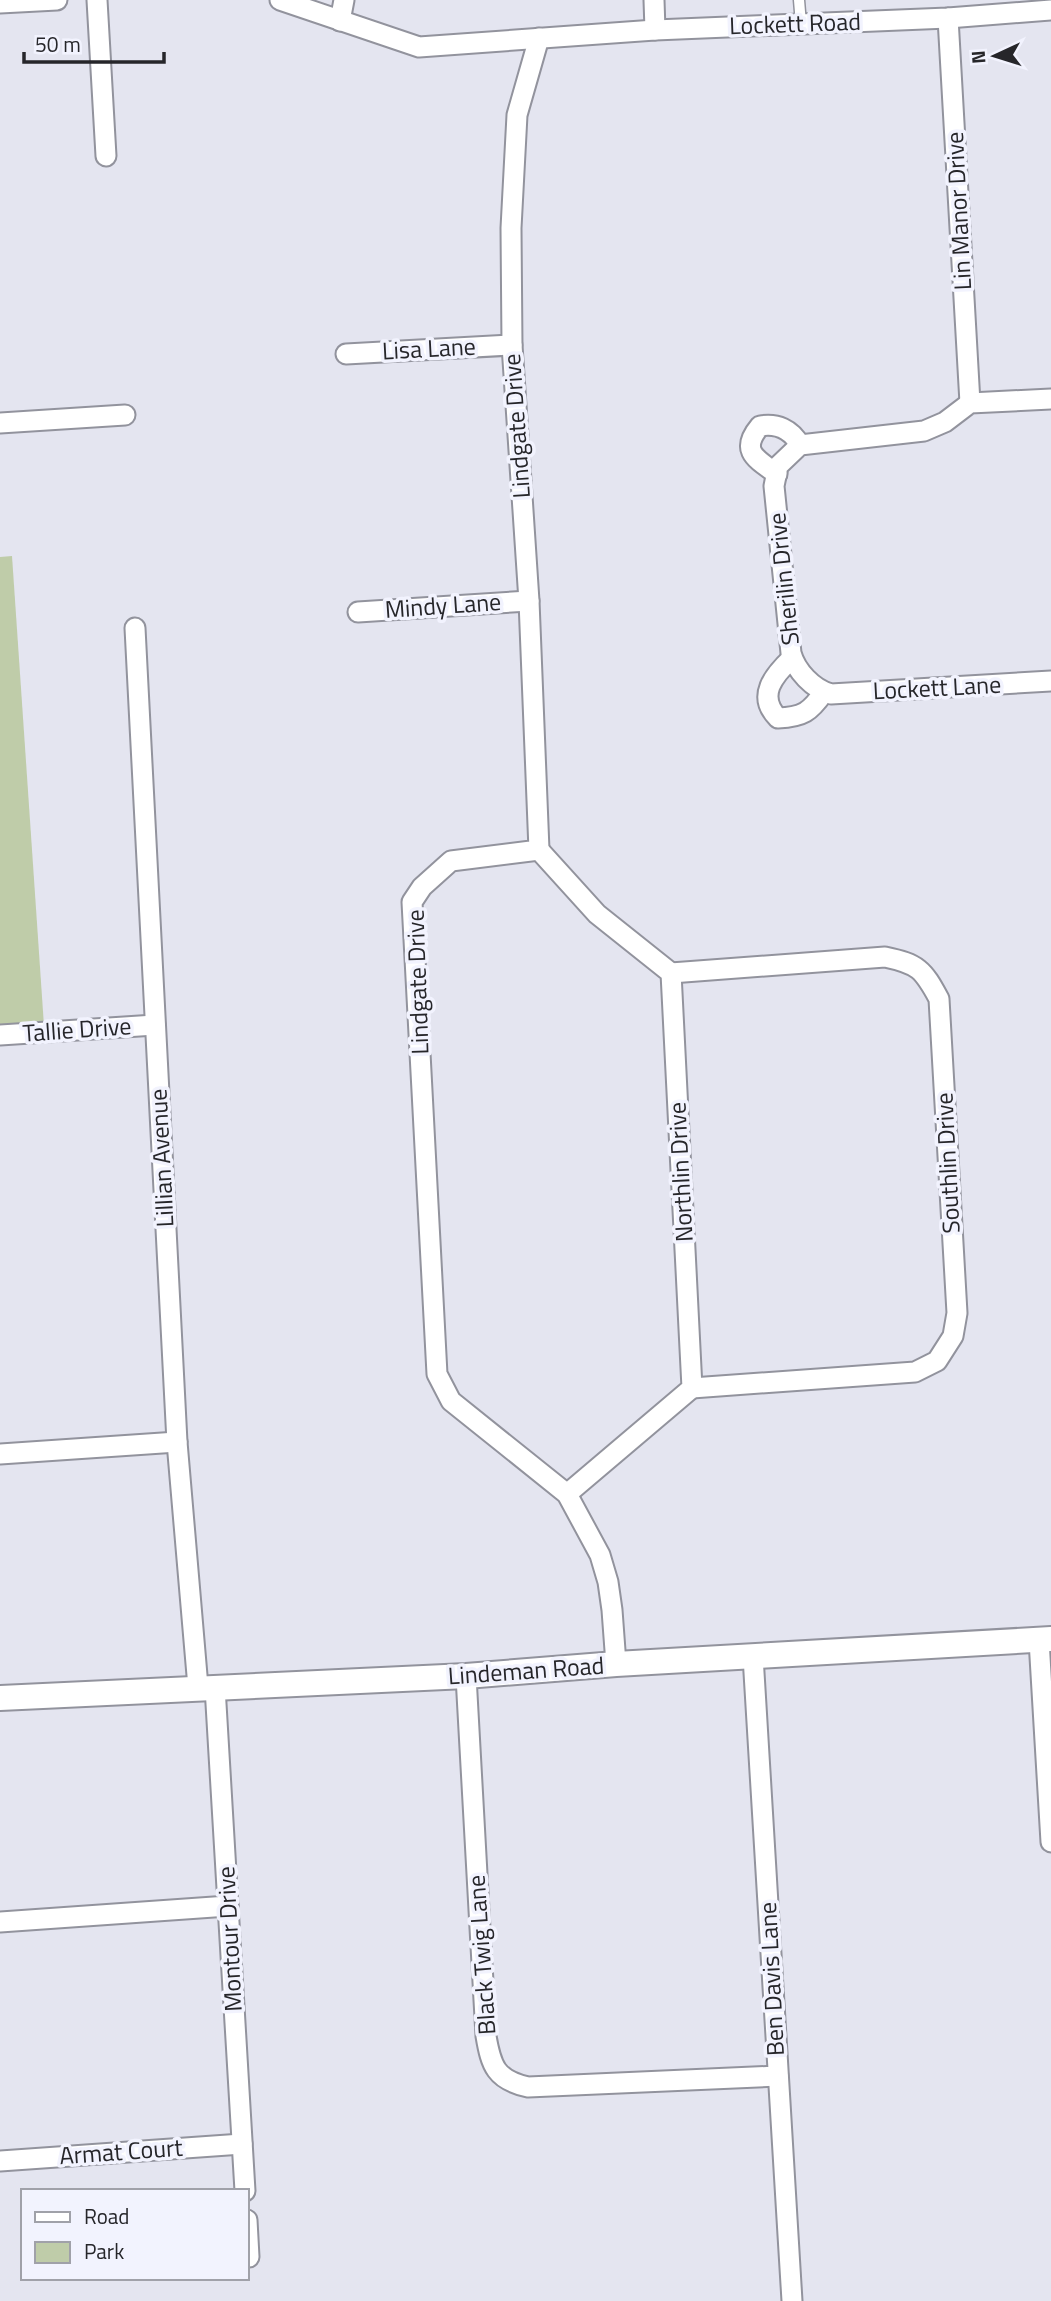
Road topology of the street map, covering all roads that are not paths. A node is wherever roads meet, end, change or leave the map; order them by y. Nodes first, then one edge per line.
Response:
1 (57, 0) edge
2 (97, 0) edge
3 (280, 0) edge
4 (344, 0) edge
5 (653, 0) edge
6 (800, 0) edge
7 (0, 3) edge
8 (1012, 7) edge
9 (1051, 10) edge
10 (948, 18) junction
11 (340, 21) junction
12 (801, 24) junction
13 (655, 30) junction
14 (538, 38) junction
15 (106, 156) dead end
16 (512, 345) junction
17 (346, 354) dead end
18 (1051, 399) edge
19 (970, 403) junction
20 (125, 415) dead end
21 (0, 423) edge
22 (800, 444) junction
23 (777, 474) junction
24 (528, 601) junction
25 (358, 612) dead end
26 (135, 628) dead end
27 (792, 658) junction
28 (1051, 681) edge
29 (824, 692) junction
30 (540, 850) junction
31 (671, 973) junction
32 (155, 1025) junction
33 (0, 1035) edge
34 (692, 1388) junction
35 (177, 1443) junction
36 (0, 1454) edge
37 (566, 1494) junction
38 (1045, 1640) edge
39 (752, 1656) junction
40 (616, 1664) junction
41 (466, 1676) junction
42 (207, 1687) junction
43 (0, 1698) edge
44 (1051, 1842) edge
45 (228, 1906) junction
46 (0, 1922) edge
47 (778, 2076) junction
48 (242, 2144) junction
49 (0, 2161) edge
50 (245, 2189) edge
51 (248, 2239) edge
52 (249, 2258) dead end
53 (792, 2301) edge

1 - 7 street
2 - 15 street
3 - 11 street, Lockett Road
4 - 11 street
5 - 13 street
6 - 12 lane
8 - 9 street, Lockett Road
8 - 10 street, Lockett Road
10 - 12 street, Lockett Road
10 - 19 street, Lin Manor Drive
11 - 14 street, Lockett Road
12 - 13 street, Lockett Road
13 - 14 street, Lockett Road
14 - 16 street, Lindgate Drive
16 - 17 street, Lisa Lane
16 - 24 street, Lindgate Drive
18 - 19 street
19 - 22 street
20 - 21 street
22 - 23 street
22 - 23 street
23 - 27 street, Sherilin Drive
24 - 25 street, Mindy Lane
24 - 30 street, Lindgate Drive
26 - 32 street, Lillian Avenue
27 - 29 street, Sherilin Drive
27 - 29 street
28 - 29 street, Lockett Lane
30 - 31 street
30 - 37 street, Lindgate Drive
31 - 34 street, Northlin Drive
31 - 34 street, Southlin Drive
32 - 33 street, Tallie Drive
32 - 35 street, Lillian Avenue
34 - 37 street
35 - 36 street
35 - 42 street, Lillian Avenue
37 - 40 street, Lindgate Drive
38 - 39 street, Lindeman Road
38 - 44 street
39 - 40 street, Lindeman Road
39 - 47 street, Ben Davis Lane
40 - 41 street, Lindeman Road
41 - 42 street, Lindeman Road
41 - 47 street, Black Twig Lane
42 - 43 street, Lindeman Road
42 - 45 street, Montour Drive
45 - 46 street
45 - 48 street, Montour Drive
47 - 53 street, Ben Davis Lane
48 - 49 street, Armat Court
48 - 50 street, Montour Drive
51 - 52 street

